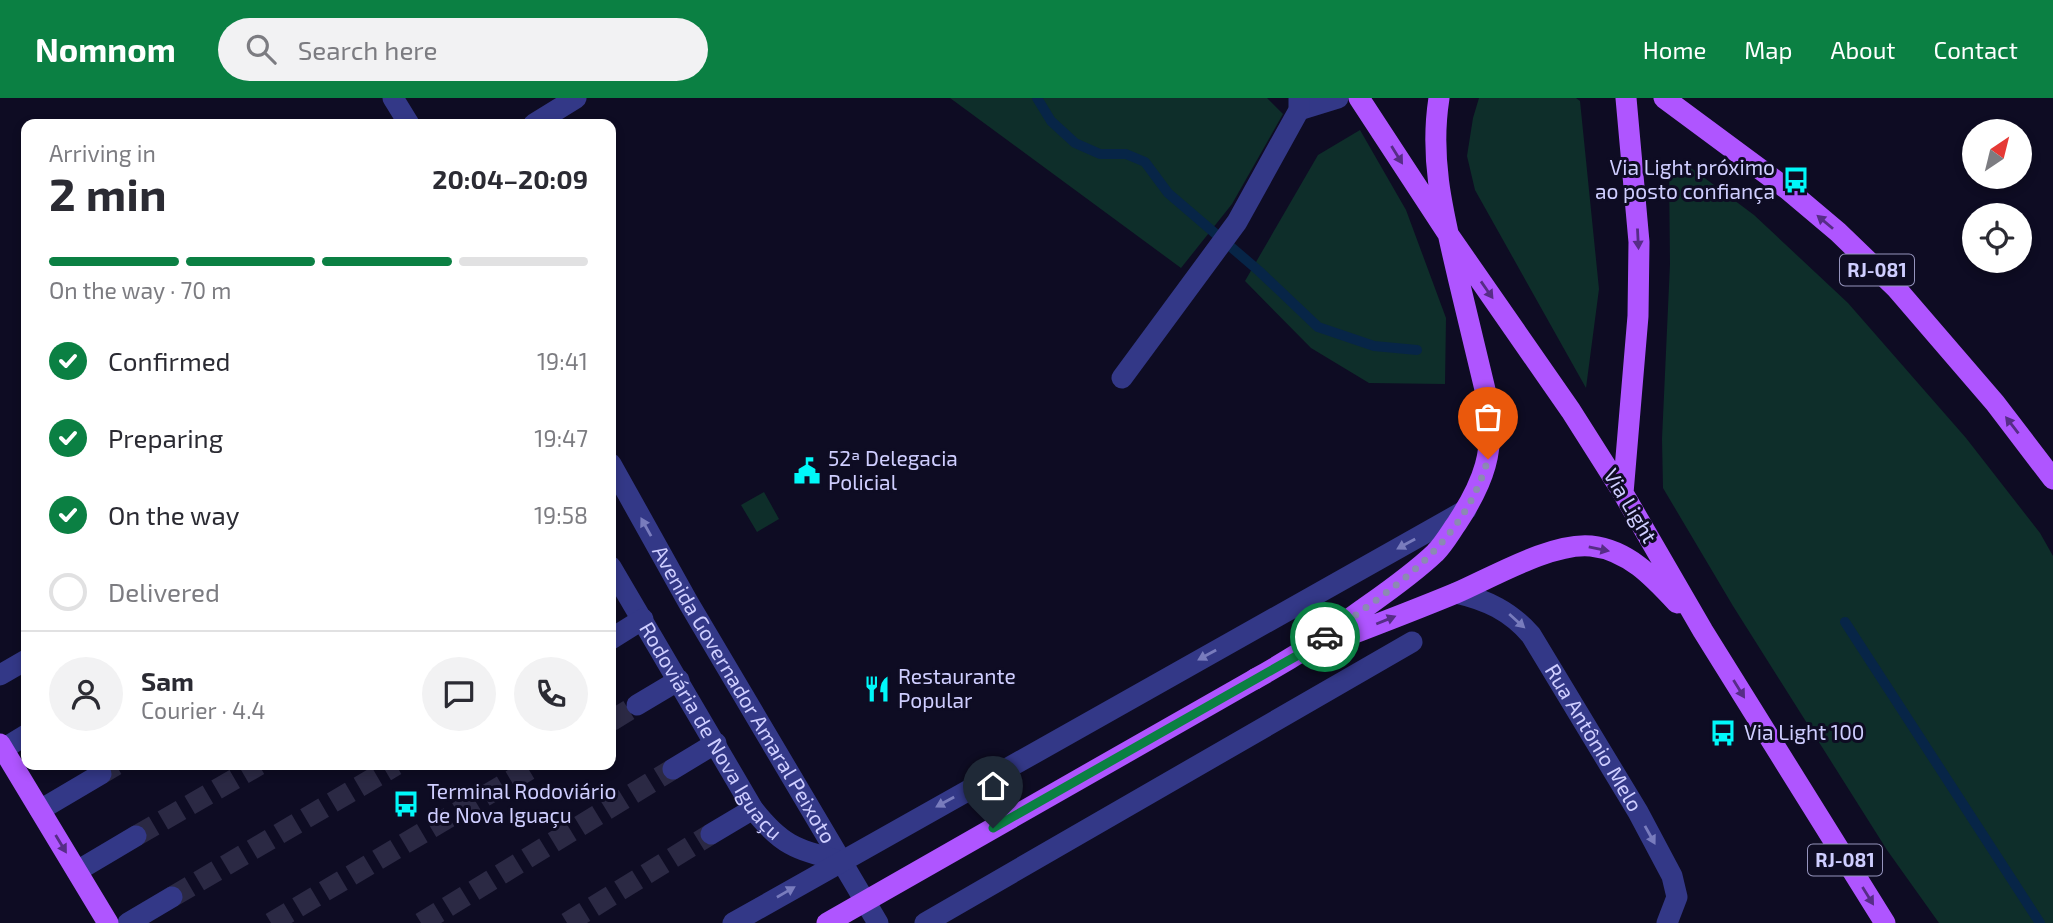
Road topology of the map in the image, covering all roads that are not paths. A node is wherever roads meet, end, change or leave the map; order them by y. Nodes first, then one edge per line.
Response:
1 (393, 98) edge
2 (576, 98) edge
3 (1338, 98) edge
4 (1359, 98) edge
5 (1439, 98) edge
6 (1626, 98) edge
7 (1664, 98) edge
8 (1299, 104) edge
9 (406, 119) edge
10 (542, 119) edge
11 (1448, 234) junction
12 (1122, 378) dead end
13 (616, 473) edge
14 (2053, 479) edge
15 (1623, 493) junction
16 (1466, 510) junction
17 (616, 575) edge
18 (1456, 593) junction
19 (643, 619) junction
20 (1703, 631) junction
21 (616, 636) edge
22 (1412, 642) dead end
23 (1300, 654) junction
24 (21, 663) edge
25 (0, 675) edge
26 (679, 680) junction
27 (637, 705) tunnel mouth
28 (21, 737) edge
29 (716, 743) junction
30 (1, 746) edge
31 (673, 769) tunnel mouth
32 (101, 774) tunnel mouth
33 (753, 809) junction
34 (40, 810) junction
35 (711, 834) tunnel mouth
36 (136, 836) tunnel mouth
37 (840, 861) junction
38 (77, 871) junction
39 (172, 897) tunnel mouth
40 (108, 923) edge
41 (128, 923) edge
42 (733, 923) edge
43 (827, 923) edge
44 (878, 923) edge
45 (925, 923) edge
46 (1667, 923) edge
47 (1885, 923) edge

1 - 9 street
2 - 10 street
3 - 8 street
4 -> 11 main road, Via Light / RJ-081
5 - 11 main road
6 -> 15 main road
14 -> 7 main road, RJ-081
8 - 12 street
11 -> 15 main road, Via Light / RJ-081
11 - 16 main road
37 -> 13 street, Avenida Governador Amaral Peixoto
15 - 20 main road, Via Light / RJ-081
16 - 23 main road
16 -> 37 street
17 - 19 street, Rodoviária de Nova Iguaçu
18 -> 20 main road
23 -> 18 main road
18 -> 46 street, Rua Antônio Melo
19 - 21 street
19 - 26 street, Rodoviária de Nova Iguaçu
20 -> 47 main road, Via Light / RJ-081
22 - 45 street
23 - 43 main road, bridge
24 - 25 street
26 - 27 street
26 - 29 street, Rodoviária de Nova Iguaçu
28 - 30 street
29 - 31 street
29 - 33 street, Rodoviária de Nova Iguaçu
30 - 34 main road
32 - 34 street
33 - 35 street
33 - 37 street, Rodoviária de Nova Iguaçu
34 -> 38 main road
36 - 38 street
42 -> 37 street
37 - 44 street, Avenida Governador Amaral Peixoto
38 - 40 main road
39 - 41 street

